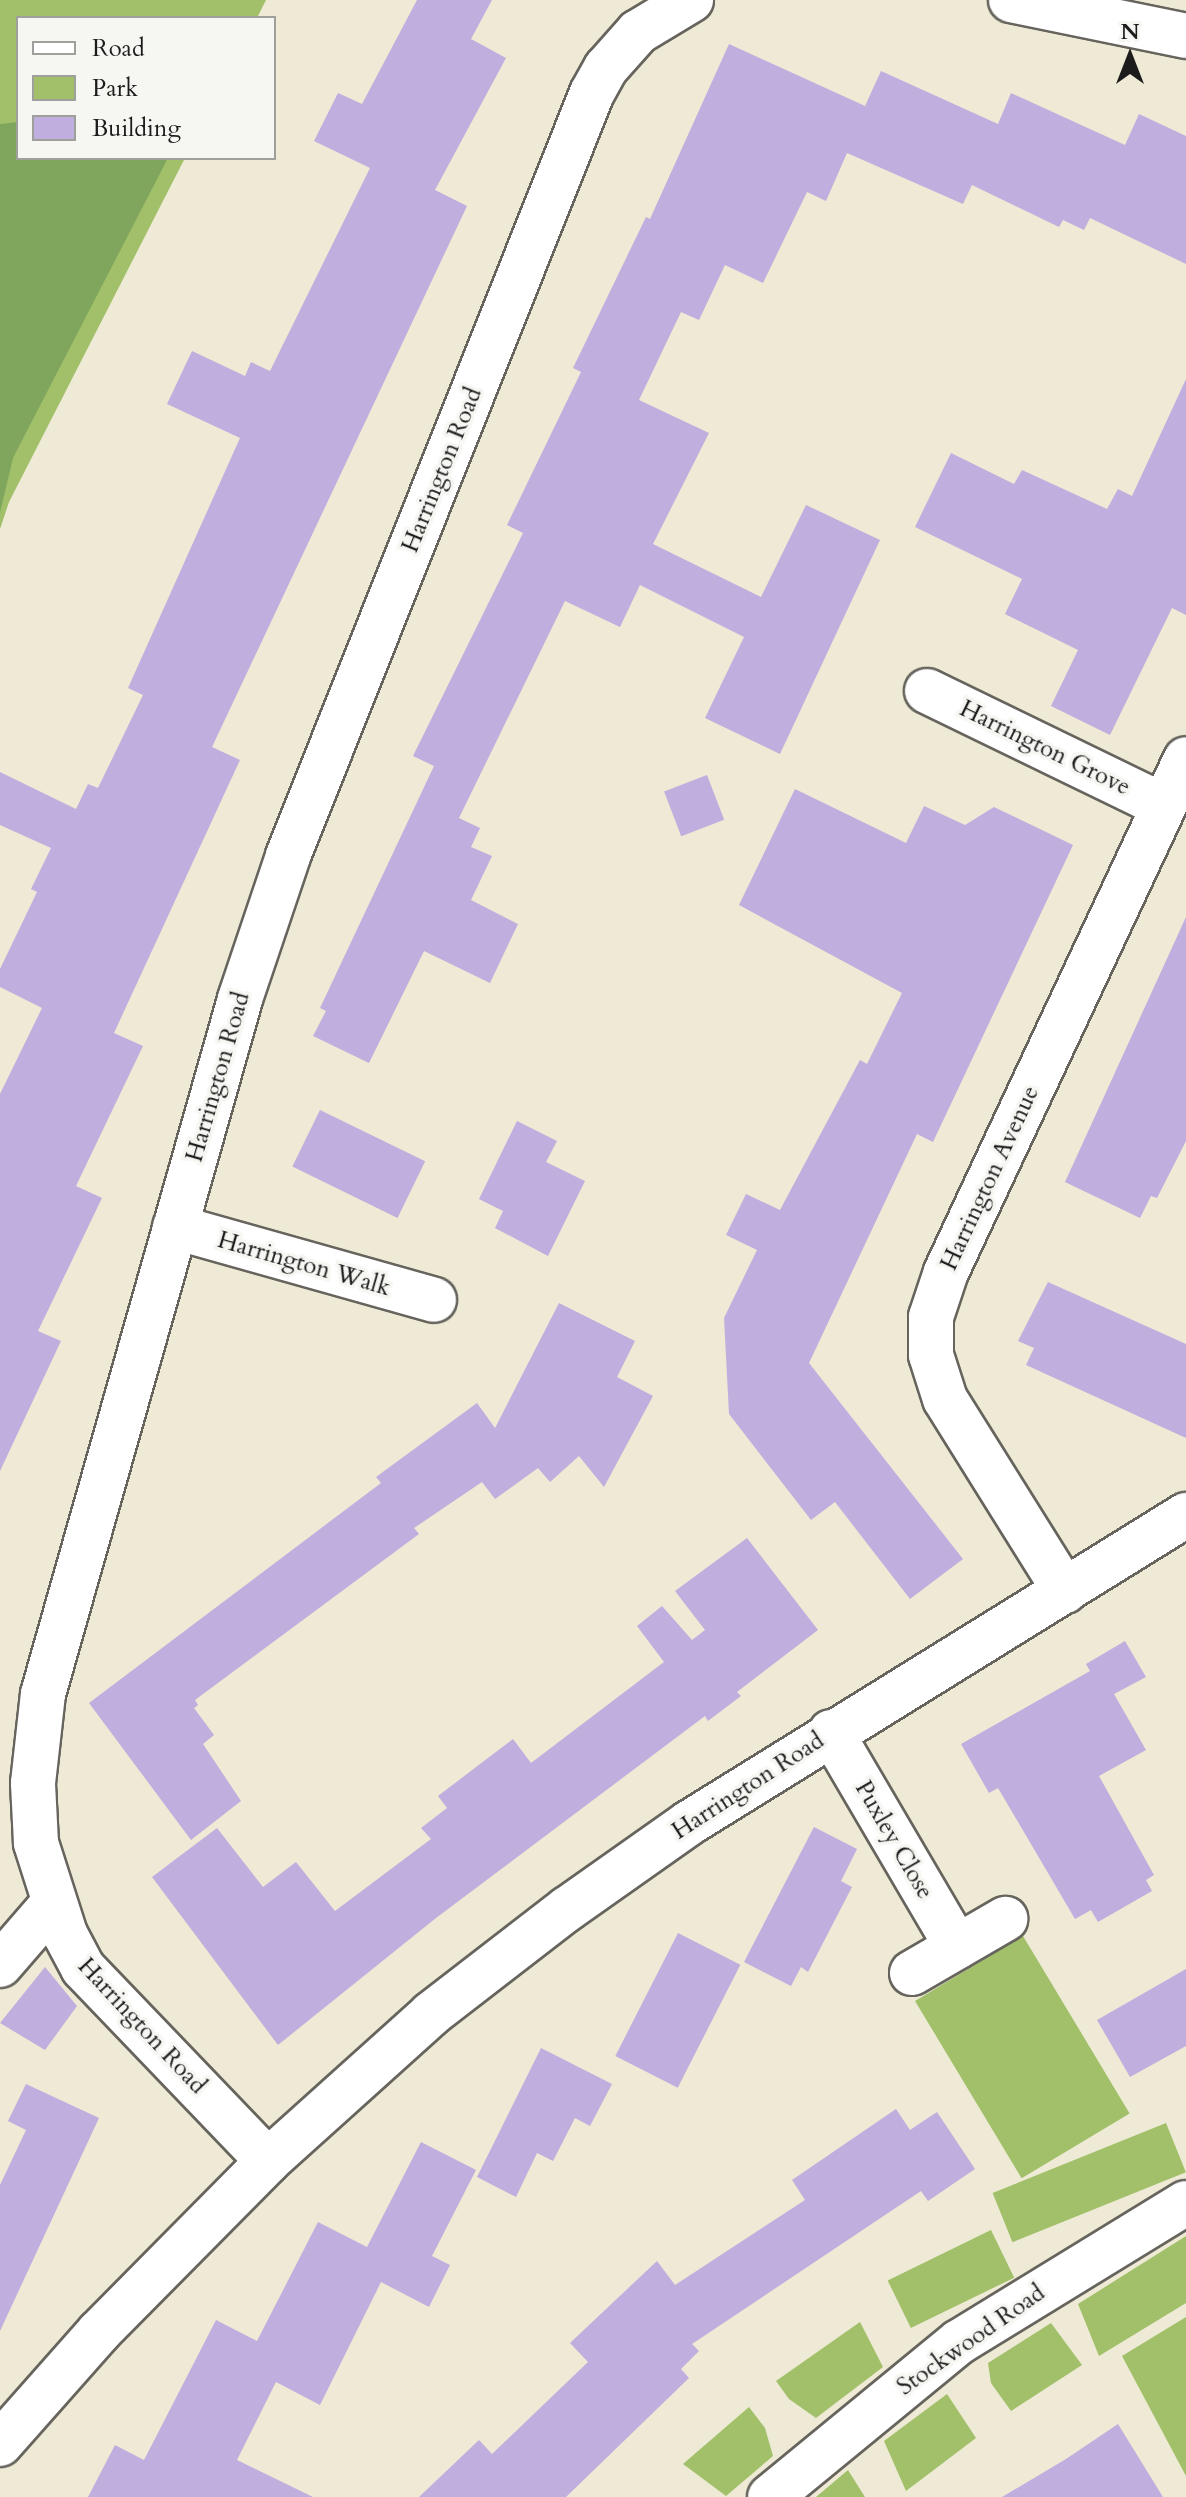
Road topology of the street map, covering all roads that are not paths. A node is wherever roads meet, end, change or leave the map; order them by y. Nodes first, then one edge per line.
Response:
1 (691, 0) edge
2 (1011, 0) edge
3 (1186, 36) edge
4 (927, 691) dead end
5 (1186, 759) edge
6 (1164, 806) junction
7 (175, 1227) junction
8 (434, 1300) dead end
9 (1186, 1515) edge
10 (1065, 1591) junction
11 (831, 1732) junction
12 (52, 1905) junction
13 (1005, 1919) dead end
14 (957, 1947) junction
15 (0, 1965) edge
16 (912, 1973) dead end
17 (268, 2161) junction
18 (1186, 2203) edge
19 (0, 2444) edge
20 (770, 2497) edge

1 - 7 street, Harrington Road
2 - 3 street
4 - 6 street, Harrington Grove
5 - 6 street, Harrington Avenue
6 - 10 street, Harrington Avenue
7 - 8 street, Harrington Walk
7 - 12 street, Harrington Road
9 - 10 street, Harrington Road
10 - 11 street, Harrington Road
11 - 14 street, Puxley Close
11 - 17 street, Harrington Road
12 - 15 street
12 - 17 street, Harrington Road
13 - 14 street
14 - 16 street
17 - 19 street, Harrington Road
18 - 20 street, Stockwood Road

